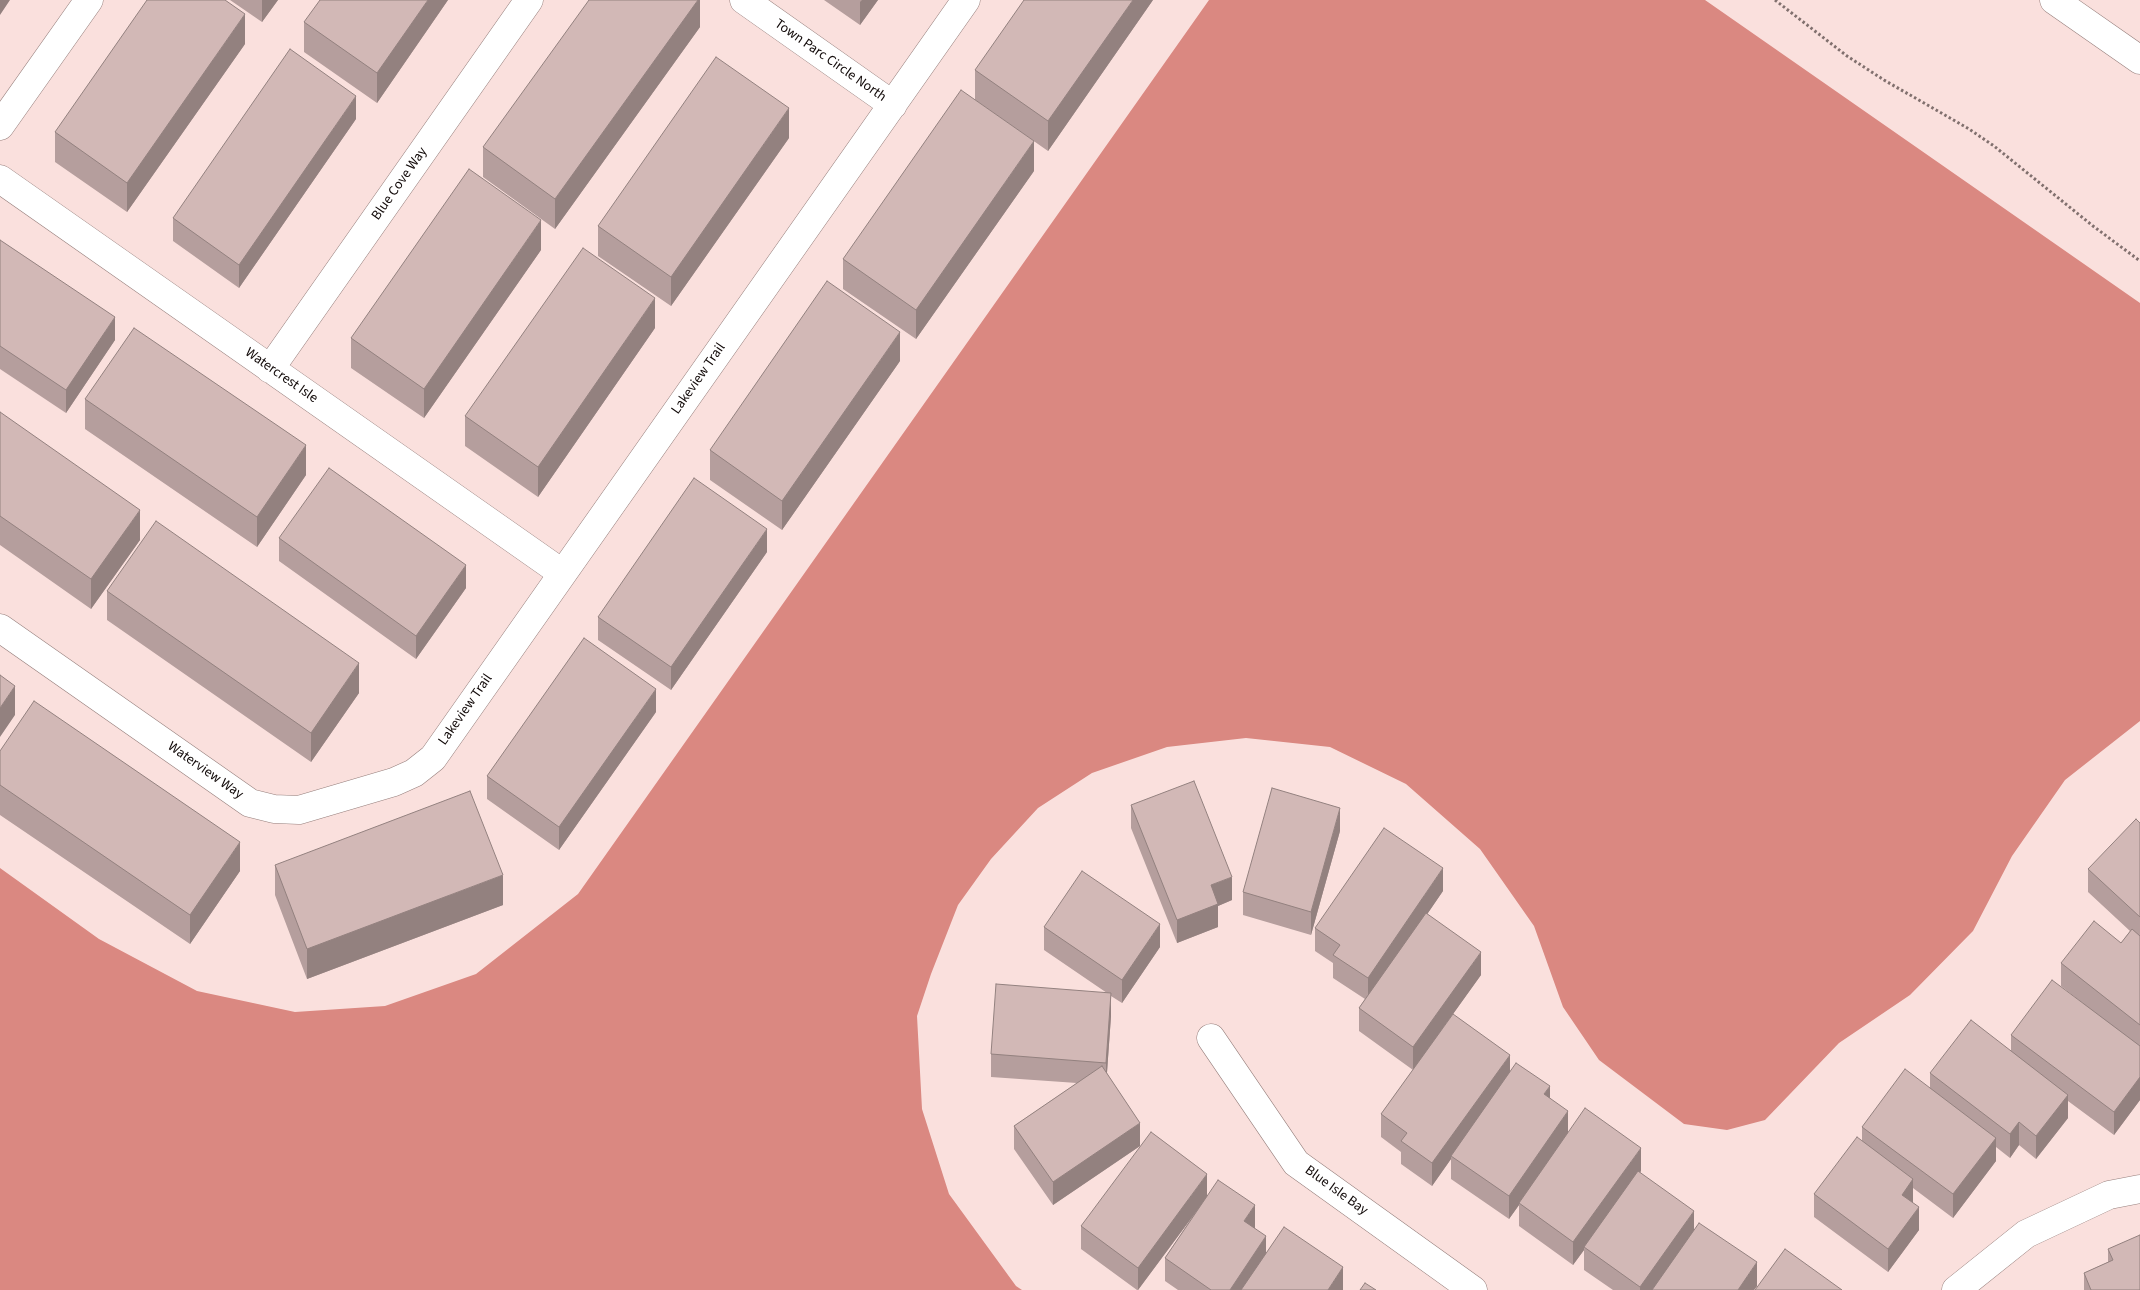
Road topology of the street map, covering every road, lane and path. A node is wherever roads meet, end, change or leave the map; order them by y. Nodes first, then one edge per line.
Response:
1 (89, 0) edge
2 (529, 0) edge
3 (744, 0) edge
4 (966, 0) edge
5 (1775, 0) edge
6 (2054, 0) edge
7 (2140, 60) edge
8 (892, 104) junction
9 (0, 126) edge
10 (0, 179) edge
11 (2140, 261) edge
12 (270, 369) junction
13 (562, 573) junction
14 (0, 628) edge
15 (433, 758) joint
16 (1211, 1038) dead end
17 (2140, 1189) edge
18 (1473, 1290) edge
19 (1956, 1290) edge

1 - 9 street
2 - 12 street, Blue Cove Way
3 - 8 street, Town Parc Circle North
4 - 8 street, Lakeview Trail
5 - 11 path
6 - 7 street
8 - 13 street, Lakeview Trail
10 - 12 street, Watercrest Isle
12 - 13 street, Watercrest Isle
13 - 15 street, Lakeview Trail
14 - 15 street, Waterview Way
16 - 18 street, Blue Isle Bay
17 - 19 street

